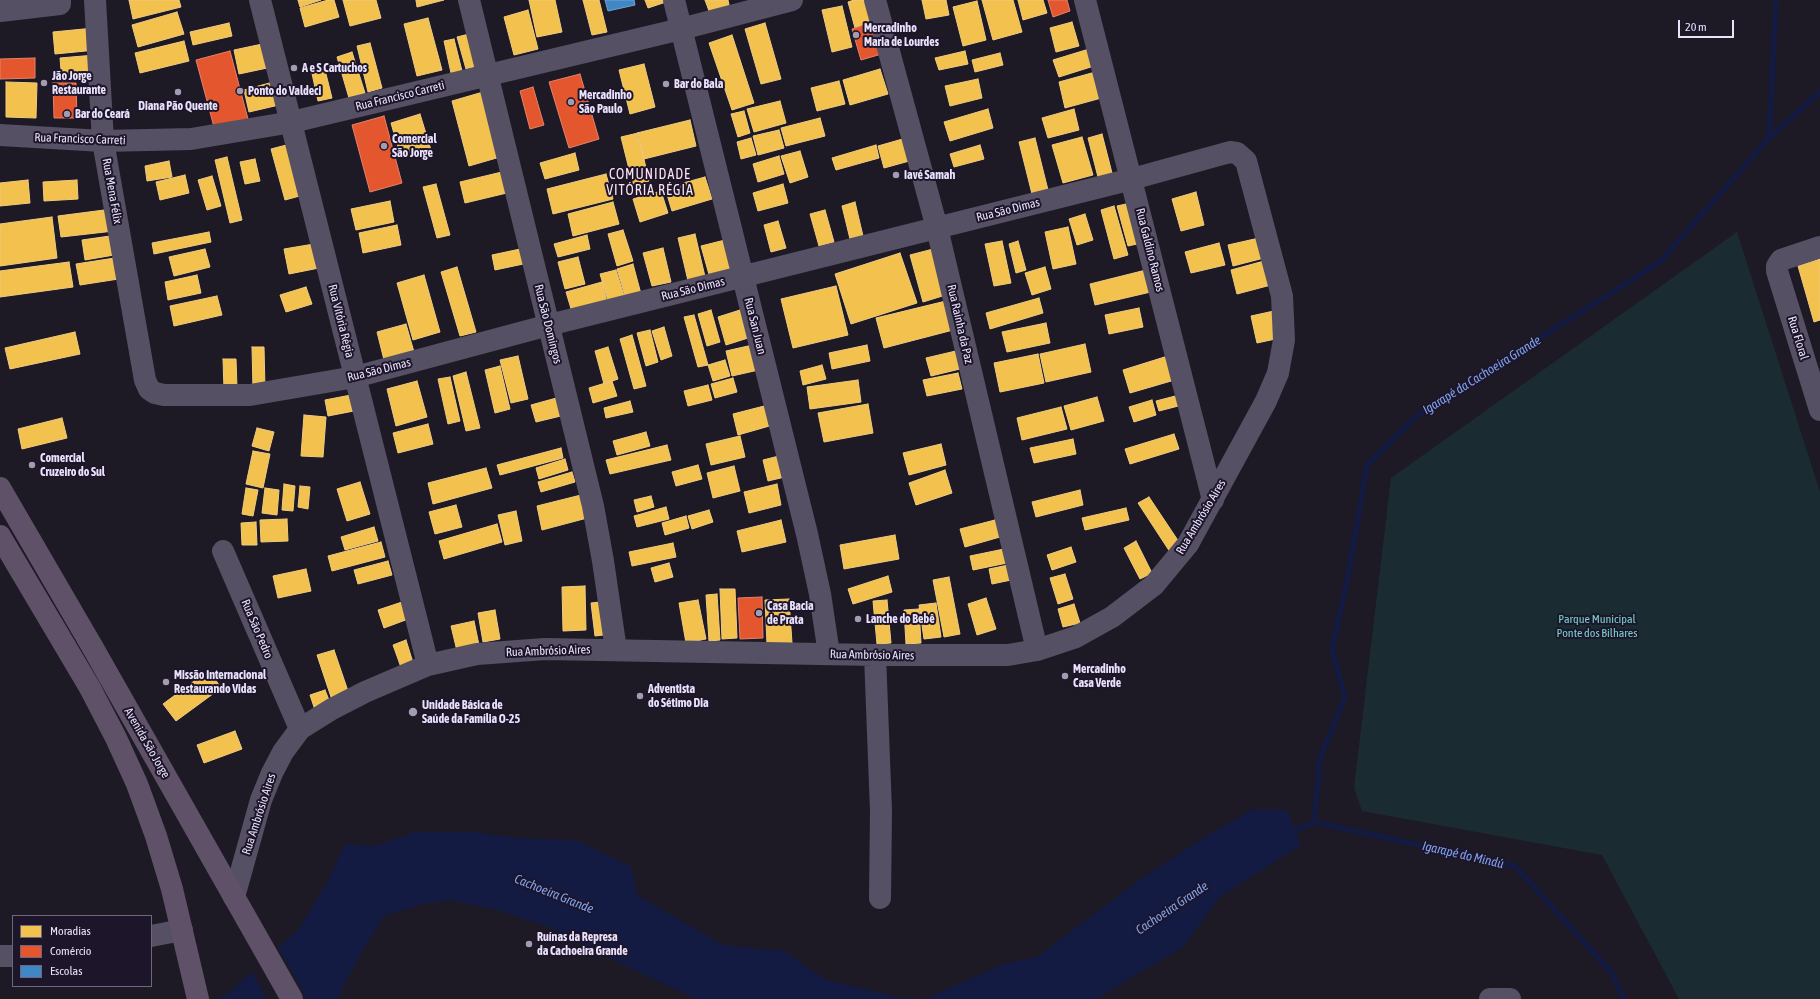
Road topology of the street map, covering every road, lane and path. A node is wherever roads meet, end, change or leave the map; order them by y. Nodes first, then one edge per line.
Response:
1 (60, 0) edge
2 (95, 0) edge
3 (260, 0) edge
4 (469, 0) edge
5 (674, 0) edge
6 (792, 0) edge
7 (874, 0) edge
8 (1085, 0) edge
9 (4, 7) edge
10 (681, 30) junction
11 (488, 75) junction
12 (292, 122) junction
13 (0, 135) edge
14 (103, 141) junction
15 (1243, 156) joint
16 (1132, 179) junction
17 (937, 228) junction
18 (1820, 247) edge
19 (742, 276) junction
20 (549, 325) junction
21 (355, 377) junction
22 (145, 380) joint
23 (1820, 410) edge
24 (0, 488) edge
25 (1213, 500) junction
26 (0, 536) edge
27 (223, 551) dead end
28 (616, 650) junction
29 (1037, 650) junction
30 (830, 654) junction
31 (875, 655) junction
32 (428, 665) junction
33 (300, 729) junction
34 (234, 896) junction
35 (880, 898) dead end
36 (182, 930) junction
37 (152, 936) edge
38 (0, 956) edge
39 (12, 956) edge
40 (195, 989) edge
41 (292, 999) edge
42 (1490, 999) edge
43 (1510, 999) edge

1 - 9 street
2 - 14 street, Rua Mena Félix
3 - 12 street, Rua Vitória Régia
4 - 11 street, Rua São Domingos
5 - 10 street, Rua San Juan
6 - 10 street, Rua Francisco Carreti
7 - 17 street, Rua Rainha da Paz
8 - 16 street, Rua Galdino Ramos
10 - 11 street, Rua Francisco Carreti
10 - 19 street, Rua San Juan
11 - 12 street, Rua Francisco Carreti
11 - 20 street, Rua São Domingos
12 - 14 street, Rua Francisco Carreti
12 - 21 street, Rua Vitória Régia
13 - 14 street, Rua Francisco Carreti
14 - 22 street, Rua Mena Félix
15 - 16 street, Rua São Dimas
15 - 25 street, Rua Ambrósio Aires
16 - 17 street, Rua São Dimas
16 - 25 street, Rua Galdino Ramos
17 - 19 street, Rua São Dimas
17 - 29 street, Rua Rainha da Paz
18 - 23 street, Rua Floral
19 - 20 street, Rua São Dimas
19 - 30 street, Rua San Juan
20 - 21 street, Rua São Dimas
20 - 28 street, Rua São Domingos
21 - 22 street, Rua São Dimas
21 - 32 street, Rua Vitória Régia
24 - 34 main road, Avenida São Jorge
25 - 29 street, Rua Ambrósio Aires
26 - 36 main road, Avenida São Jorge
27 - 33 street, Rua São Pedro
28 - 30 street, Rua Ambrósio Aires
28 - 32 street, Rua Ambrósio Aires
29 - 31 street, Rua Ambrósio Aires
30 - 31 street, Rua Ambrósio Aires
31 - 35 street
32 - 33 street, Rua Ambrósio Aires
33 - 34 street, Rua Ambrósio Aires
34 - 41 main road, Avenida São Jorge
36 - 37 street
36 - 40 main road, Avenida São Jorge
38 - 39 street
42 - 43 street

